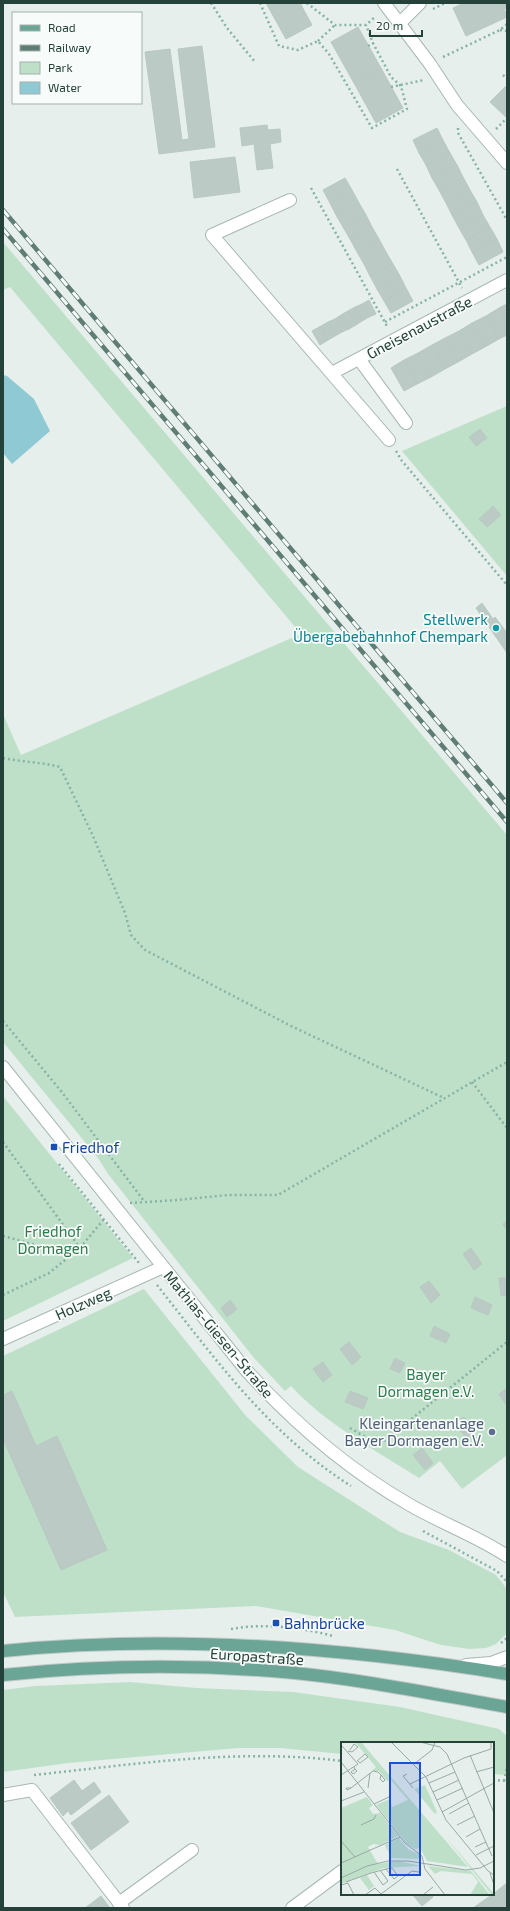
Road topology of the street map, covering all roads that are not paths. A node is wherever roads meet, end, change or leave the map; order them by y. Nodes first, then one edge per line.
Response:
1 (420, 3) edge
2 (386, 5) edge
3 (400, 23) junction
4 (507, 163) edge
5 (290, 200) dead end
6 (507, 280) edge
7 (359, 359) junction
8 (332, 373) junction
9 (406, 423) dead end
10 (389, 440) road end
11 (3, 1067) edge
12 (164, 1267) junction
13 (3, 1339) edge
14 (507, 1556) edge
15 (3, 1651) edge
16 (507, 1657) edge
17 (459, 1666) junction
18 (507, 1674) edge
19 (3, 1675) edge
20 (507, 1707) edge
21 (3, 1795) edge
22 (192, 1850) dead end
23 (341, 1872) edge
24 (121, 1906) edge
25 (292, 1908) edge

1 - 3 street
2 - 3 street
3 - 4 street
5 - 8 street
6 - 7 street, Gneisenaustraße
7 - 8 street, Gneisenaustraße
7 - 9 street
8 - 10 street
11 - 12 street, Mathias-Giesen-Straße
12 - 13 street, Holzweg
12 - 14 street, Mathias-Giesen-Straße
15 - 17 main road, Europastraße
16 - 17 street
17 - 18 main road, Europastraße
19 - 20 main road, Europastraße
21 - 24 street
22 - 24 street
23 - 25 street

